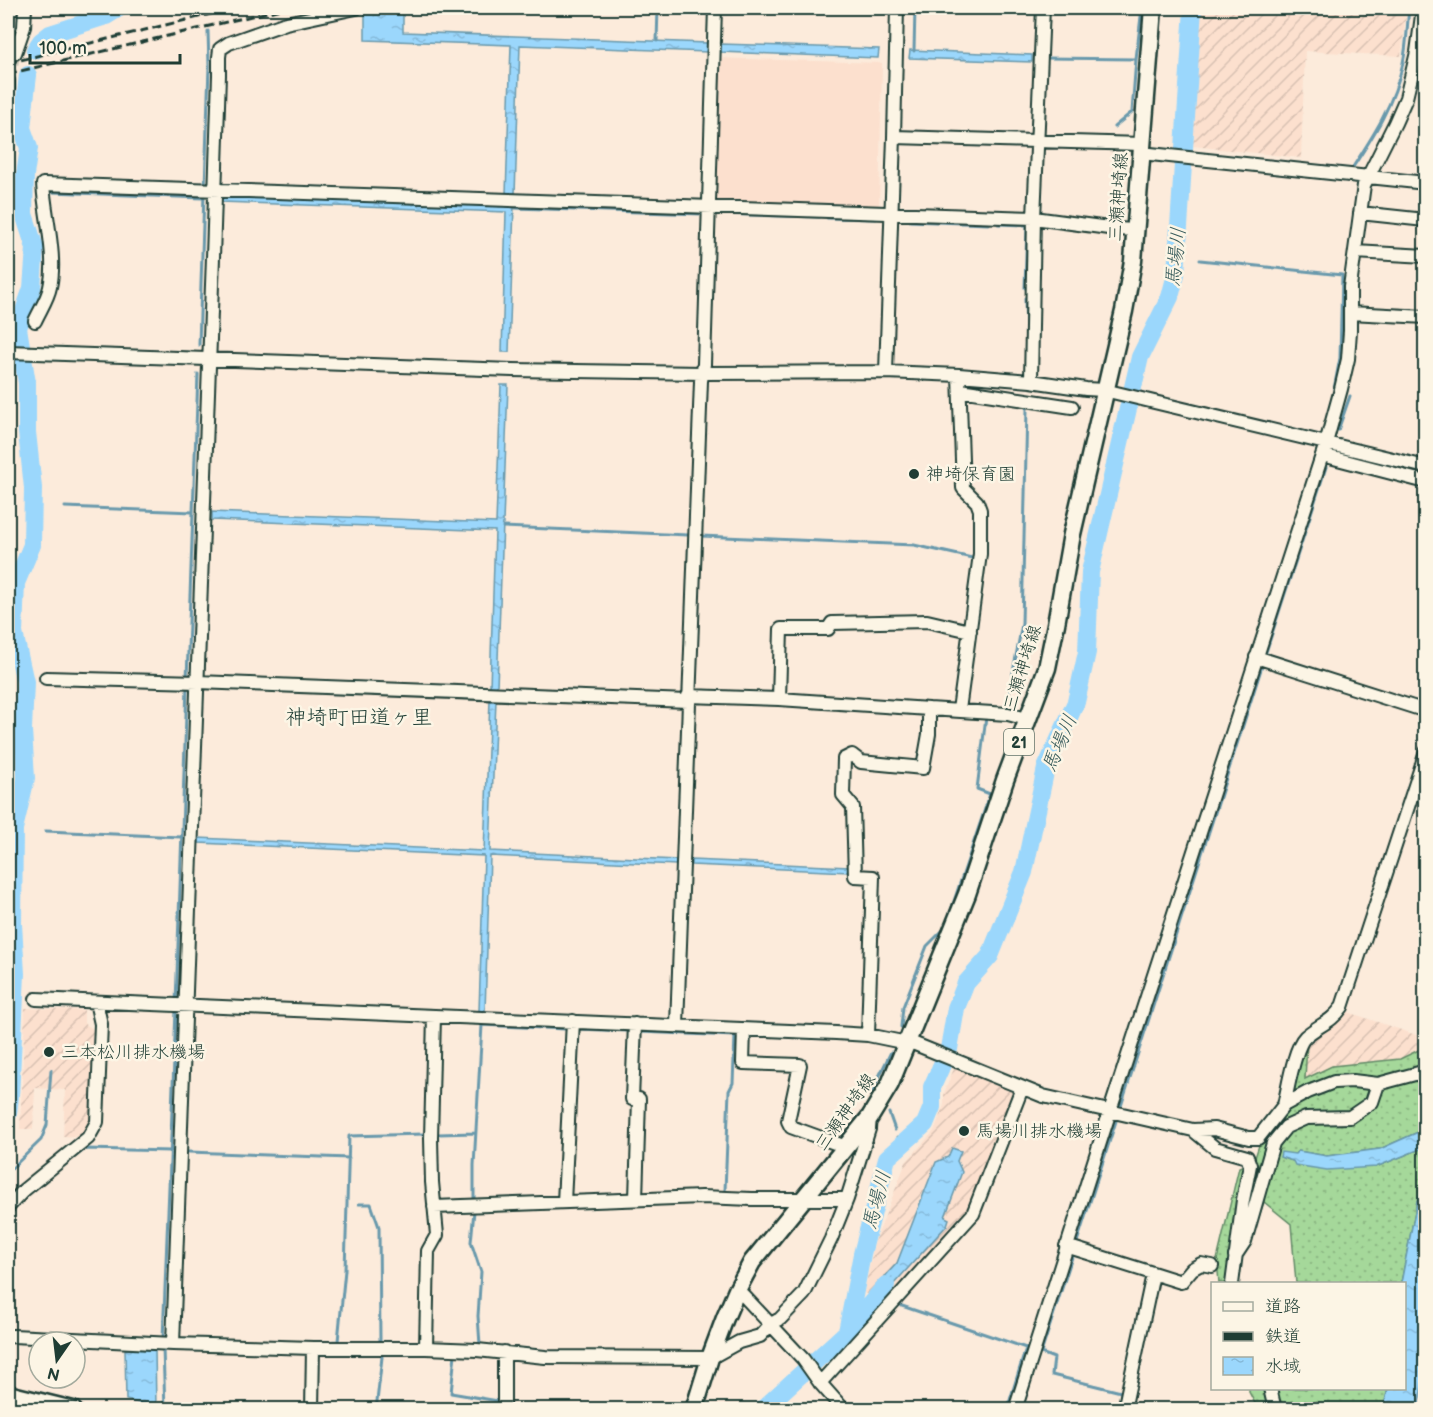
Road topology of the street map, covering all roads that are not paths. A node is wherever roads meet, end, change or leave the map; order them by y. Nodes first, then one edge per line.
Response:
1 (25, 8) edge
2 (356, 8) edge
3 (715, 8) edge
4 (897, 8) edge
5 (1043, 8) edge
6 (1153, 8) edge
7 (1423, 8) edge
8 (15, 53) tunnel mouth
9 (8, 81) edge
10 (8, 89) edge
11 (894, 137) junction
12 (1037, 141) junction
13 (1141, 149) junction
14 (1367, 177) junction
15 (1425, 183) edge
16 (208, 190) junction
17 (710, 208) junction
18 (891, 213) junction
19 (1360, 213) junction
20 (1034, 218) junction
21 (1425, 220) edge
22 (1136, 230) junction
23 (1355, 252) junction
24 (1425, 256) edge
25 (1350, 313) junction
26 (1425, 317) edge
27 (35, 321) dead end
28 (8, 352) edge
29 (210, 360) junction
30 (885, 372) junction
31 (702, 373) junction
32 (959, 375) junction
33 (1031, 381) junction
34 (960, 390) junction
35 (1112, 391) junction
36 (1072, 407) dead end
37 (1324, 449) junction
38 (1425, 467) edge
39 (1425, 482) edge
40 (969, 631) junction
41 (1256, 657) junction
42 (46, 678) dead end
43 (191, 681) junction
44 (688, 699) junction
45 (779, 699) junction
46 (929, 709) junction
47 (959, 710) junction
48 (1425, 711) edge
49 (1028, 719) junction
50 (1425, 752) edge
51 (36, 999) dead end
52 (96, 1002) junction
53 (180, 1005) junction
54 (434, 1016) junction
55 (573, 1021) junction
56 (635, 1024) junction
57 (677, 1025) junction
58 (744, 1029) junction
59 (868, 1035) junction
60 (907, 1043) junction
61 (1425, 1071) edge
62 (1378, 1084) junction
63 (1022, 1088) junction
64 (1284, 1105) junction
65 (1110, 1111) junction
66 (870, 1117) junction
67 (1193, 1130) junction
68 (846, 1147) junction
69 (636, 1199) junction
70 (803, 1199) junction
71 (847, 1199) junction
72 (564, 1202) junction
73 (435, 1207) junction
74 (8, 1208) edge
75 (1066, 1246) junction
76 (1235, 1256) junction
77 (1212, 1266) dead end
78 (1154, 1274) junction
79 (1232, 1282) edge
80 (737, 1290) junction
81 (771, 1324) junction
82 (8, 1337) edge
83 (172, 1344) junction
84 (313, 1348) junction
85 (426, 1348) junction
86 (504, 1352) junction
87 (710, 1358) junction
88 (820, 1383) junction
89 (1270, 1390) edge
90 (8, 1394) edge
91 (72, 1409) edge
92 (312, 1410) edge
93 (504, 1410) edge
94 (694, 1410) edge
95 (844, 1410) edge
96 (1015, 1410) edge
97 (1124, 1410) edge
98 (1275, 1410) edge

1 - 8 street
2 - 16 street
3 - 17 street
4 - 11 street
5 - 12 street
6 - 13 main road, 三瀬神埼線 / 21
7 - 14 street
9 - 10 street
11 - 12 street
11 - 18 street
12 - 13 street
12 - 20 street
13 - 14 street
13 - 22 main road, 三瀬神埼線 / 21
14 - 15 street
14 - 19 street
16 - 17 street
16 - 27 street
16 - 29 street
17 - 18 street
17 - 31 street
18 - 20 street
18 - 30 street
19 - 21 street
19 - 23 street
20 - 22 street
20 - 33 street
22 - 35 main road, 三瀬神埼線 / 21
23 - 24 street
23 - 25 street
25 - 26 street
25 - 37 street
28 - 29 street
29 - 31 street
29 - 43 street
30 - 31 street
30 - 32 street
31 - 44 street
32 - 33 street
32 - 34 street
33 - 35 street
34 - 36 street
34 - 40 street
35 - 37 street
35 - 49 main road, 三瀬神埼線 / 21
37 - 38 street
37 - 39 street
37 - 41 street
40 - 45 street
40 - 47 street
41 - 48 street
41 - 65 street
42 - 43 street
43 - 44 street
43 - 53 street
44 - 45 street
44 - 57 street
45 - 46 street
46 - 47 street
46 - 59 street
47 - 49 street
49 - 60 main road, 三瀬神埼線 / 21
50 - 64 street
51 - 52 street
52 - 53 street
52 - 74 street
53 - 54 street
53 - 83 street
54 - 55 street
54 - 73 street
55 - 56 street
55 - 72 street
56 - 57 street
56 - 69 street
57 - 58 street
58 - 59 street
58 - 68 street
59 - 60 street
60 - 63 street
60 - 66 main road, 三瀬神埼線 / 21
61 - 62 street
62 - 64 street
62 - 76 street
63 - 65 street
63 - 88 street
64 - 67 street
65 - 67 street
65 - 75 street
66 - 68 main road, 三瀬神埼線 / 21
66 - 71 street
67 - 76 street
68 - 70 main road, 三瀬神埼線 / 21
69 - 70 street
69 - 72 street
70 - 71 street
70 - 80 main road, 三瀬神埼線 / 21
71 - 81 street
72 - 73 street
73 - 85 street
75 - 78 street
75 - 96 street
76 - 79 street
77 - 78 street
78 - 97 street
80 - 81 street
80 - 87 main road, 三瀬神埼線 / 21
81 - 87 street
81 - 88 street
82 - 83 street
83 - 84 street
84 - 85 street
84 - 92 street
85 - 86 street
86 - 87 street
86 - 93 street
87 - 94 main road, 三瀬神埼線 / 21
88 - 95 street
89 - 98 street
90 - 91 main road

